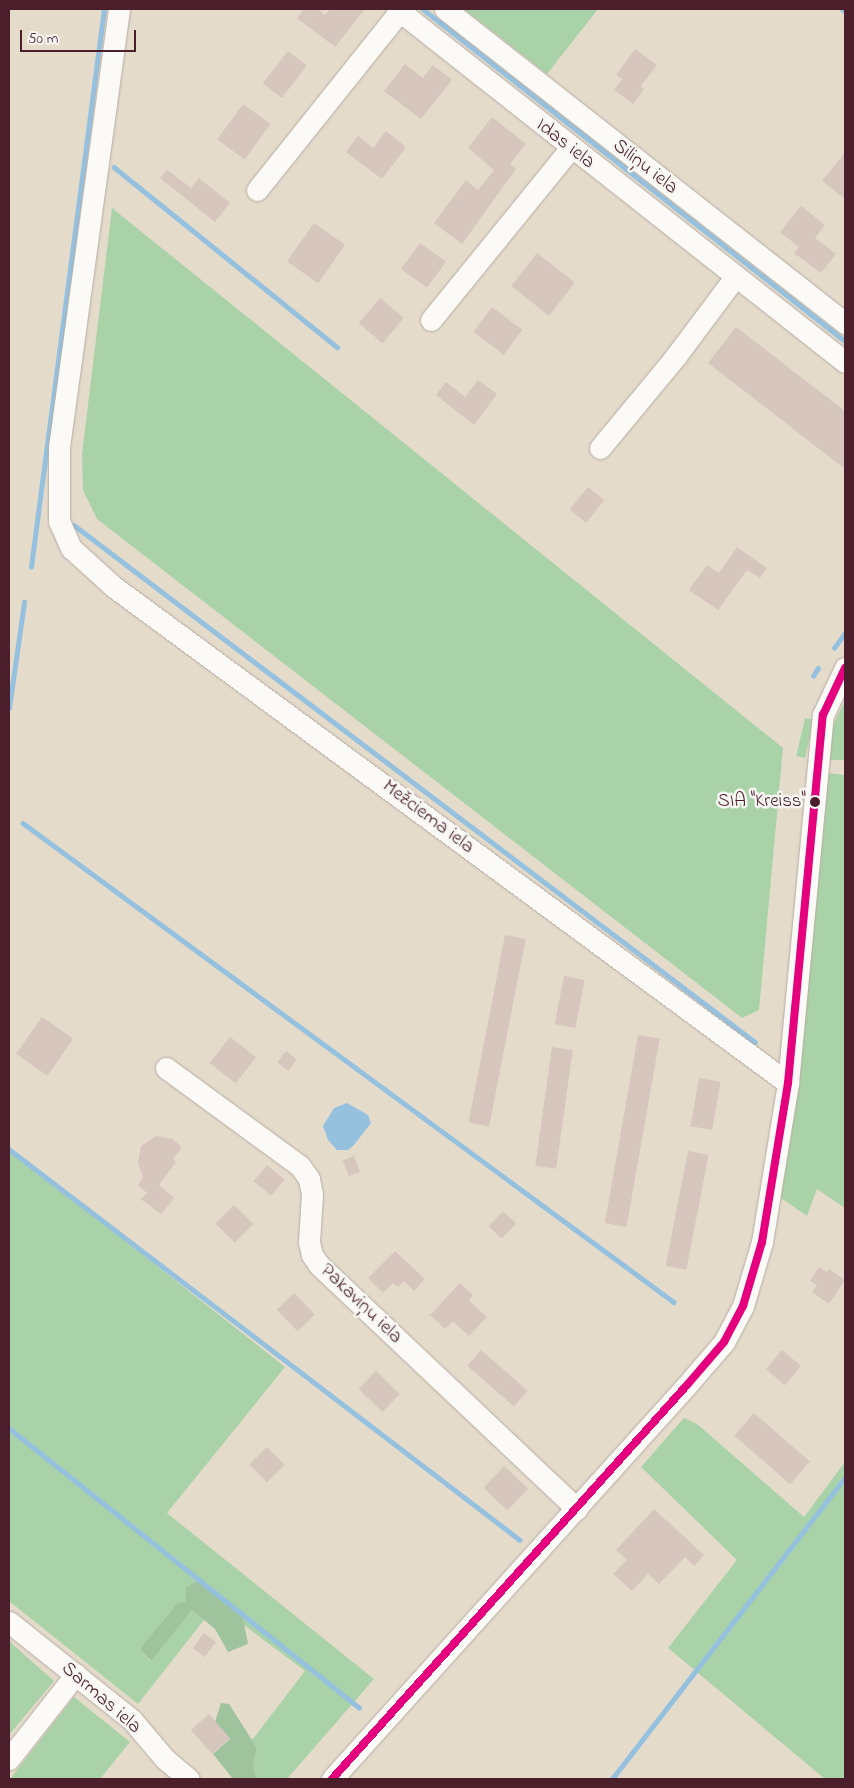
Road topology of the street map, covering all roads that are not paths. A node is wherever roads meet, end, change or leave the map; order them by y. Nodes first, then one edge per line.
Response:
1 (119, 9) edge
2 (445, 9) edge
3 (398, 10) edge
4 (571, 148) junction
5 (257, 190) dead end
6 (735, 277) junction
7 (431, 320) dead end
8 (845, 323) edge
9 (845, 362) edge
10 (600, 448) dead end
11 (844, 671) edge
12 (166, 1068) dead end
13 (788, 1083) junction
14 (577, 1509) junction
15 (9, 1622) edge
16 (76, 1674) junction
17 (9, 1759) edge
18 (189, 1779) edge
19 (332, 1779) edge

1 - 13 street, Mežciema iela
2 - 8 street, Siliņu iela
3 - 4 street, Idas iela
3 - 5 street
4 - 6 street, Idas iela
4 - 7 street
6 - 9 street, Idas iela
6 - 10 street
11 - 13 street
12 - 14 street, Pakaviņu iela
13 - 14 street
14 - 19 street
15 - 16 street, Sarmas iela
16 - 17 street
16 - 18 street, Sarmas iela

